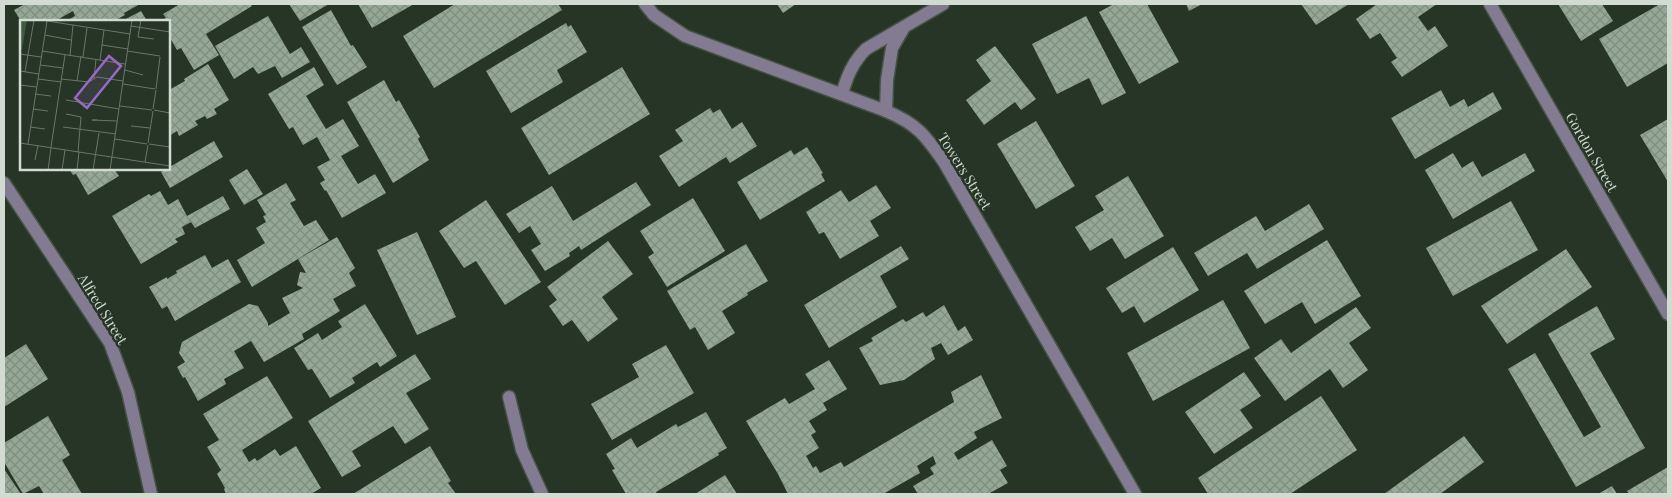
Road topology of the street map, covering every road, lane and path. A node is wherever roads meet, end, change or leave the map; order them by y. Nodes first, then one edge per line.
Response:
1 (645, 4) edge
2 (943, 4) edge
3 (1490, 4) edge
4 (904, 27) junction
5 (842, 94) junction
6 (886, 110) junction
7 (4, 184) edge
8 (1668, 314) edge
9 (509, 397) dead end
10 (151, 494) edge
11 (542, 494) edge
12 (1135, 494) edge

1 - 5 street, Towers Street
2 - 4 street
3 - 8 street, Gordon Street
4 - 5 street
4 - 6 street
5 - 6 street, Towers Street
6 - 12 street, Towers Street
7 - 10 street, Alfred Street
9 - 11 street

